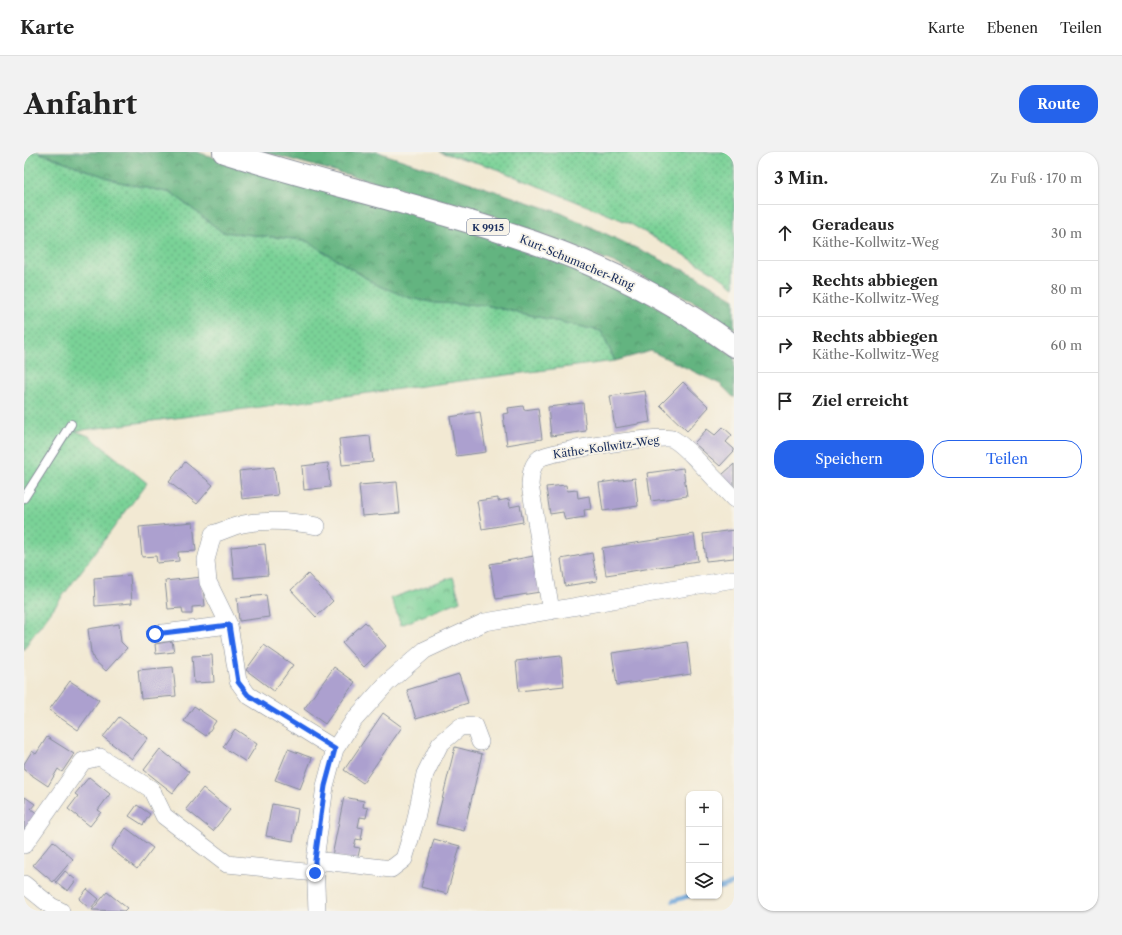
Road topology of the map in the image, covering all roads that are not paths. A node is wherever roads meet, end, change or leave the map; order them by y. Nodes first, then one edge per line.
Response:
1 (224, 152) edge
2 (734, 346) edge
3 (71, 424) dead end
4 (24, 498) edge
5 (734, 499) edge
6 (317, 526) dead end
7 (734, 579) edge
8 (551, 611) junction
9 (229, 625) junction
10 (155, 634) dead end
11 (480, 742) dead end
12 (335, 749) junction
13 (24, 845) edge
14 (315, 866) junction
15 (24, 884) edge
16 (61, 911) edge
17 (317, 911) edge

1 - 2 main road, Kurt-Schumacher-Ring / K 9915
3 - 4 lane
5 - 8 street, Käthe-Kollwitz-Weg
6 - 9 street
7 - 8 street
8 - 12 street
9 - 10 street
9 - 12 street
11 - 14 street
12 - 14 street
13 - 14 street
14 - 17 street
15 - 16 street

